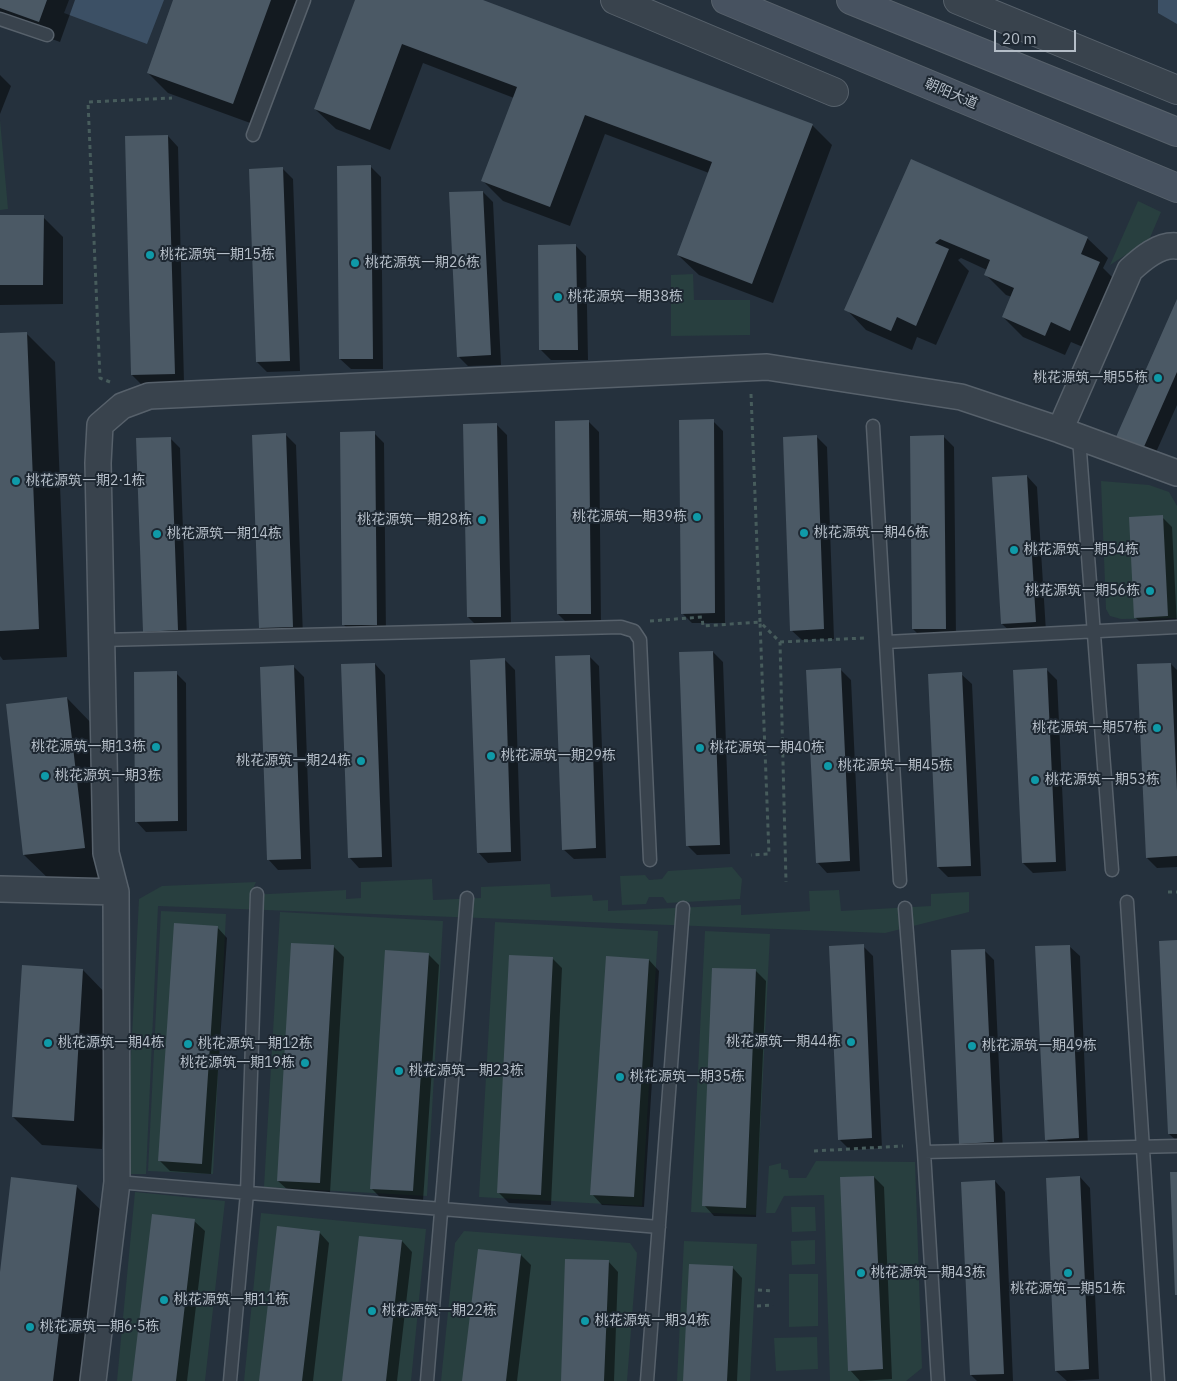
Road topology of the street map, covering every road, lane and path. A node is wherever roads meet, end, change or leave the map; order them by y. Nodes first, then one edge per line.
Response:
1 (304, 0) edge
2 (615, 0) edge
3 (726, 0) edge
4 (851, 0) edge
5 (958, 0) edge
6 (0, 19) edge
7 (47, 35) dead end
8 (1177, 90) edge
9 (834, 92) dead end
10 (172, 98) dead end
11 (1177, 132) edge
12 (253, 135) dead end
13 (1177, 188) edge
14 (1177, 246) edge
15 (750, 368) junction
16 (148, 396) junction
17 (873, 426) dead end
18 (1070, 434) junction
19 (1176, 475) edge
20 (760, 622) junction
21 (1177, 628) edge
22 (634, 631) junction
23 (1094, 632) junction
24 (102, 640) junction
25 (780, 642) junction
26 (886, 642) junction
27 (751, 855) dead end
28 (650, 860) dead end
29 (1112, 870) dead end
30 (900, 880) dead end
31 (786, 882) dead end
32 (0, 889) edge
33 (116, 892) junction
34 (1168, 892) dead end
35 (1177, 892) edge
36 (257, 894) dead end
37 (467, 898) dead end
38 (1127, 902) dead end
39 (683, 908) dead end
40 (905, 908) dead end
41 (1177, 1146) edge
42 (1143, 1147) junction
43 (924, 1148) junction
44 (814, 1151) dead end
45 (117, 1182) junction
46 (246, 1193) junction
47 (441, 1209) junction
48 (659, 1227) junction
49 (758, 1290) dead end
50 (773, 1290) dead end
51 (773, 1305) dead end
52 (757, 1306) dead end
53 (94, 1381) edge
54 (230, 1381) edge
55 (427, 1381) edge
56 (647, 1381) edge
57 (938, 1381) edge
58 (1158, 1381) edge

1 - 12 lane
2 - 9 street
3 - 13 main road, 朝阳大道
4 - 11 main road
5 - 8 street
6 - 7 lane
10 - 16 path
14 - 18 street
15 - 16 street
15 - 18 street
15 - 20 path
16 - 24 street
17 - 26 lane
18 - 19 street
18 - 23 lane
20 - 22 path
20 - 25 path
20 - 27 path
21 - 23 lane
22 - 24 lane
22 - 28 lane
23 - 26 lane
23 - 29 lane
24 - 33 street
25 - 26 path
25 - 31 path
26 - 30 lane
32 - 33 street
33 - 45 street
34 - 35 path
36 - 46 lane
37 - 47 lane
38 - 42 lane
39 - 48 lane
40 - 43 lane
41 - 42 lane
42 - 43 lane
42 - 58 lane
43 - 44 path
43 - 57 lane
45 - 46 lane
45 - 53 street
46 - 47 lane
46 - 54 lane
47 - 48 lane
47 - 55 lane
48 - 56 lane
49 - 50 path
51 - 52 path

